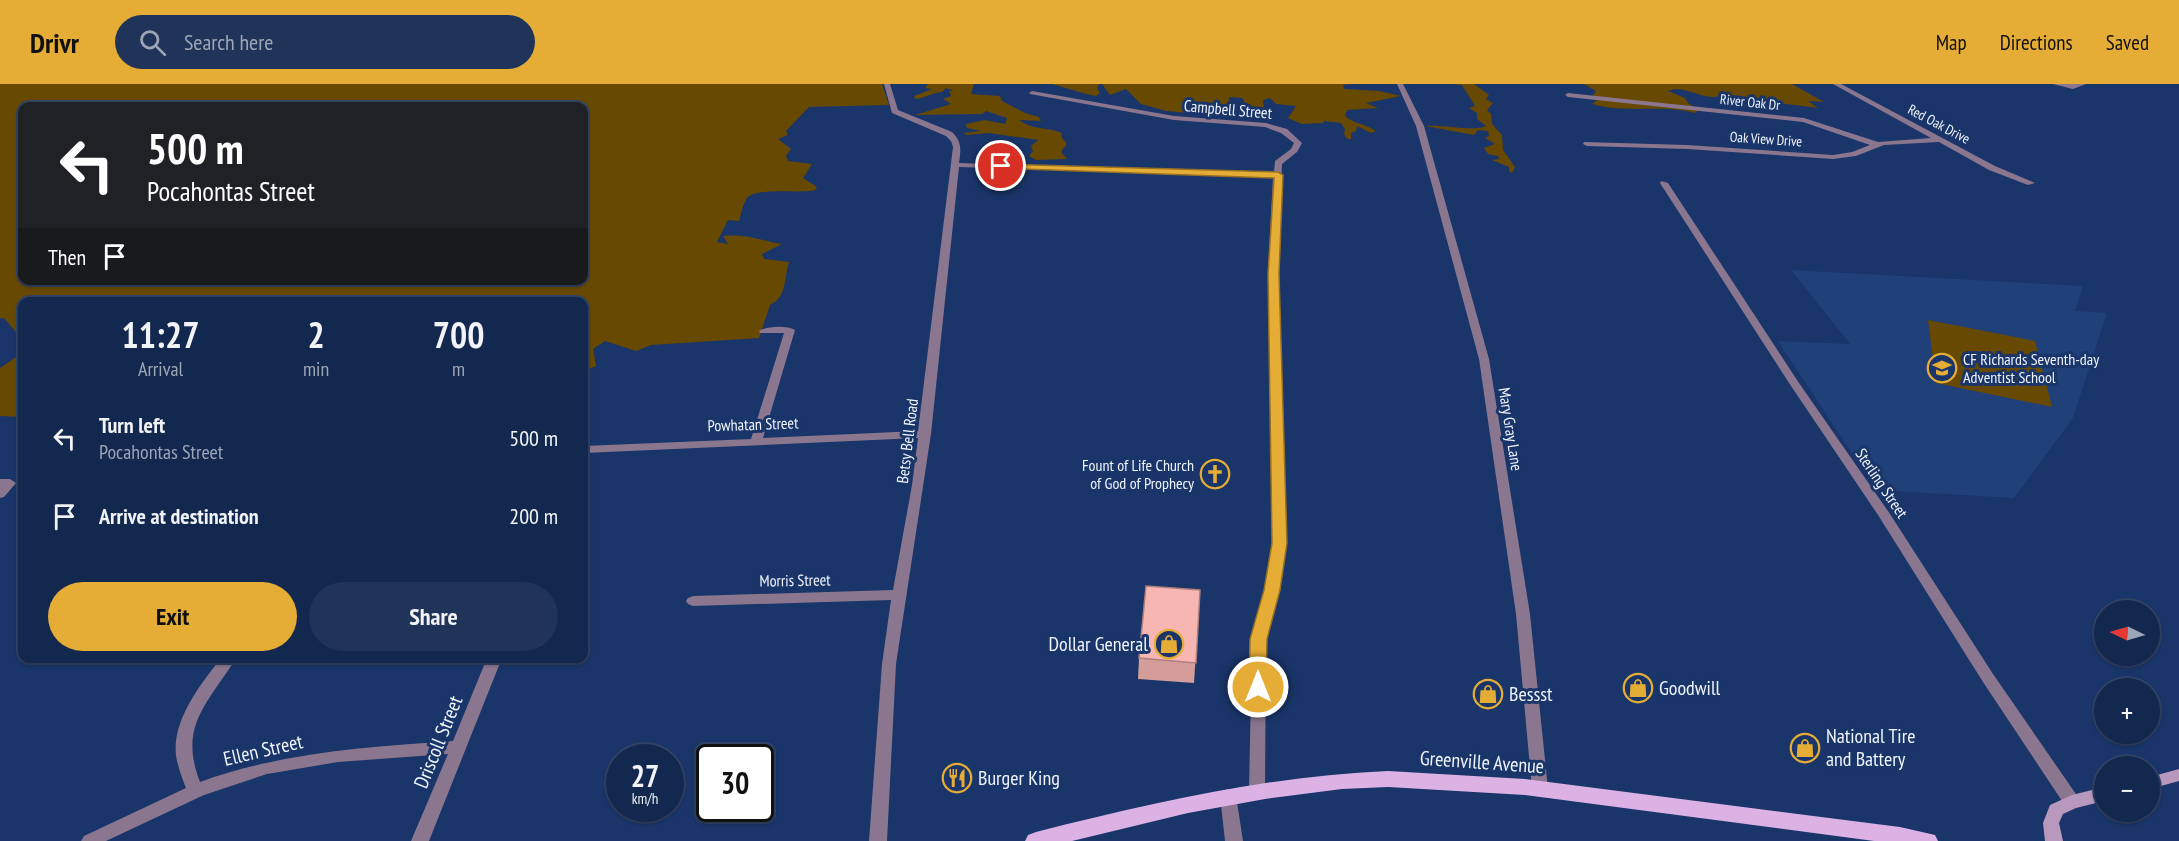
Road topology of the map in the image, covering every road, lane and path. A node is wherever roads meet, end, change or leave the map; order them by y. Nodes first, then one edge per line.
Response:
1 (887, 84) edge
2 (1400, 84) edge
3 (1836, 84) edge
4 (2056, 84) edge
5 (2083, 84) edge
6 (1032, 93) dead end
7 (1568, 95) dead end
8 (1940, 140) junction
9 (1587, 144) dead end
10 (1875, 144) junction
11 (955, 165) junction
12 (1278, 175) junction
13 (1664, 183) dead end
14 (2031, 183) dead end
15 (764, 331) dead end
16 (925, 434) junction
17 (756, 441) junction
18 (588, 450) edge
19 (0, 483) edge
20 (0, 494) edge
21 (898, 595) junction
22 (693, 601) dead end
23 (226, 663) edge
24 (493, 663) edge
25 (458, 747) junction
26 (2179, 775) edge
27 (2160, 780) edge
28 (1540, 789) junction
29 (195, 790) junction
30 (1257, 791) junction
31 (1228, 796) junction
32 (2094, 796) edge
33 (2072, 802) junction
34 (90, 841) edge
35 (420, 841) edge
36 (878, 841) edge
37 (1036, 841) edge
38 (1234, 841) edge
39 (1927, 841) edge
40 (2054, 841) edge

1 - 11 street, Betsy Bell Road
2 - 28 street, Mary Gray Lane
3 - 8 street, Red Oak Drive
4 - 5 street
6 - 12 street, Campbell Street
7 - 10 street, River Oak Dr
8 - 10 street, Oak View Drive
8 - 14 street, Red Oak Drive
9 - 10 street, Oak View Drive
11 - 12 street
11 - 16 street, Betsy Bell Road
12 - 30 street, Campbell Street
13 - 33 street, Sterling Street
15 - 17 street
16 - 17 street, Powhatan Street
16 - 21 street, Betsy Bell Road
17 - 18 street, Powhatan Street
19 - 20 street
21 - 22 street, Morris Street
21 - 36 street, Betsy Bell Road
23 - 29 street
24 - 25 street, Driscoll Street
25 - 29 street, Ellen Street
25 - 35 street, Driscoll Street
26 - 27 street
28 - 30 main road, Greenville Avenue
28 - 39 main road, Greenville Avenue
29 - 34 street, Ellen Street
30 - 31 main road, Greenville Avenue
31 - 37 main road, Greenville Avenue
31 - 38 street
32 - 33 street
33 - 40 street

